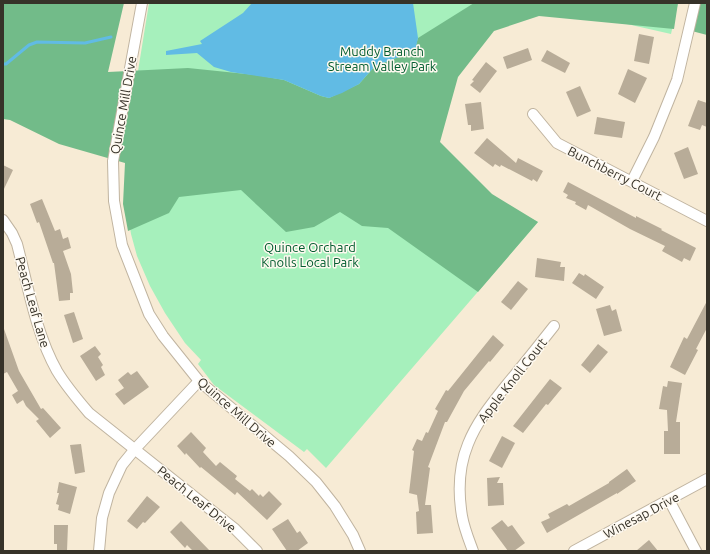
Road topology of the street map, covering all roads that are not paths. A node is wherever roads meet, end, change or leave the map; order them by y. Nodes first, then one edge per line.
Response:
1 (142, 3) edge
2 (694, 3) edge
3 (533, 114) dead end
4 (632, 182) junction
5 (3, 220) edge
6 (707, 221) edge
7 (554, 326) dead end
8 (199, 381) junction
9 (135, 449) junction
10 (707, 479) edge
11 (669, 500) junction
12 (99, 551) edge
13 (257, 551) edge
14 (360, 551) edge
15 (473, 551) edge
16 (574, 551) edge
17 (696, 551) edge

1 - 8 street, Quince Mill Drive
2 - 4 street
3 - 4 street, Bunchberry Court
4 - 6 street, Bunchberry Court
5 - 9 street, Peach Leaf Lane
7 - 15 street, Apple Knoll Court
8 - 9 street
8 - 14 street, Quince Mill Drive
9 - 12 street
9 - 13 street, Peach Leaf Drive
10 - 11 street, Winesap Drive
11 - 16 street, Winesap Drive
11 - 17 street

